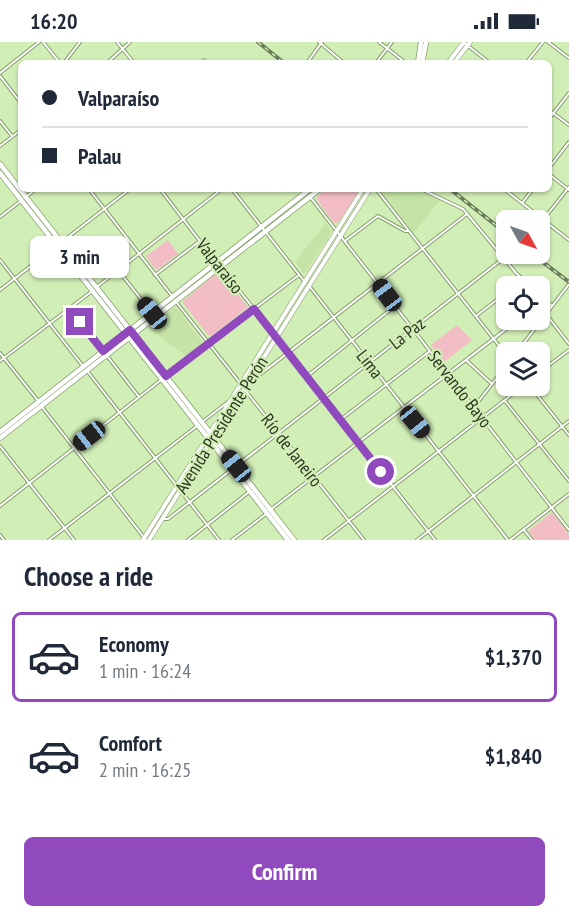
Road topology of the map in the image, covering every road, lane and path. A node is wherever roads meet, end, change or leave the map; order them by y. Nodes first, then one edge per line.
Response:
1 (41, 42) edge
2 (80, 42) edge
3 (117, 42) edge
4 (130, 42) edge
5 (320, 42) edge
6 (379, 42) edge
7 (392, 42) edge
8 (421, 42) edge
9 (426, 42) edge
10 (543, 42) edge
11 (548, 42) edge
12 (466, 43) edge
13 (387, 48) junction
14 (123, 50) junction
15 (569, 58) edge
16 (59, 60) edge
17 (65, 60) edge
18 (111, 60) edge
19 (131, 60) edge
20 (309, 60) edge
21 (341, 60) edge
22 (378, 60) edge
23 (402, 60) edge
24 (418, 60) edge
25 (423, 60) edge
26 (450, 60) edge
27 (456, 60) edge
28 (486, 60) edge
29 (528, 60) edge
30 (0, 74) edge
31 (569, 93) edge
32 (18, 99) edge
33 (553, 113) joint
34 (0, 120) edge
35 (569, 125) edge
36 (18, 132) edge
37 (12, 136) junction
38 (569, 142) edge
39 (0, 146) edge
40 (0, 164) edge
41 (552, 164) edge
42 (0, 173) edge
43 (552, 176) edge
44 (569, 189) edge
45 (18, 190) edge
46 (19, 192) edge
47 (32, 192) edge
48 (91, 192) edge
49 (162, 192) edge
50 (218, 192) edge
51 (234, 192) edge
52 (309, 192) edge
53 (361, 192) edge
54 (368, 192) edge
55 (378, 192) edge
56 (428, 192) edge
57 (508, 192) edge
58 (531, 192) edge
59 (125, 193) edge
60 (24, 199) junction
61 (522, 203) junction
62 (104, 209) junction
63 (531, 210) edge
64 (550, 212) edge
65 (467, 214) junction
66 (0, 217) edge
67 (184, 219) junction
68 (550, 225) edge
69 (263, 229) junction
70 (337, 231) junction
71 (409, 231) junction
72 (340, 236) junction
73 (569, 240) edge
74 (200, 241) junction
75 (345, 241) junction
76 (59, 244) junction
77 (423, 249) junction
78 (496, 249) edge
79 (139, 254) junction
80 (0, 260) edge
81 (496, 264) edge
82 (508, 264) edge
83 (218, 265) junction
84 (118, 270) junction
85 (299, 274) junction
86 (155, 275) junction
87 (519, 276) edge
88 (15, 278) junction
89 (305, 281) junction
90 (378, 283) junction
91 (569, 284) edge
92 (308, 286) junction
93 (95, 289) junction
94 (0, 290) edge
95 (458, 294) junction
96 (174, 299) junction
97 (496, 301) edge
98 (395, 306) junction
99 (552, 306) joint
100 (69, 308) junction
101 (254, 309) junction
102 (550, 309) edge
103 (152, 313) junction
104 (476, 316) junction
105 (333, 318) junction
106 (550, 319) edge
107 (49, 323) junction
108 (413, 329) junction
109 (505, 330) edge
110 (534, 330) edge
111 (272, 332) junction
112 (130, 334) junction
113 (276, 337) junction
114 (493, 339) junction
115 (351, 341) junction
116 (525, 342) edge
117 (209, 343) junction
118 (496, 343) edge
119 (569, 344) edge
120 (569, 350) edge
121 (430, 351) junction
122 (0, 353) edge
123 (105, 353) junction
124 (287, 353) junction
125 (4, 358) junction
126 (466, 360) junction
127 (0, 361) edge
128 (369, 363) junction
129 (550, 364) edge
130 (85, 368) junction
131 (448, 373) junction
132 (306, 376) junction
133 (164, 377) junction
134 (496, 379) edge
135 (240, 384) junction
136 (492, 384) junction
137 (386, 385) junction
138 (246, 386) junction
139 (509, 396) edge
140 (538, 396) edge
141 (139, 397) junction
142 (323, 399) junction
143 (230, 400) junction
144 (504, 400) junction
145 (40, 404) junction
146 (403, 407) junction
147 (474, 407) junction
148 (119, 412) junction
149 (482, 417) junction
150 (340, 420) junction
151 (569, 421) edge
152 (200, 423) junction
153 (562, 426) junction
154 (0, 432) edge
155 (279, 433) junction
156 (569, 435) edge
157 (211, 437) junction
158 (0, 438) edge
159 (357, 442) junction
160 (540, 444) junction
161 (0, 446) edge
162 (74, 448) junction
163 (438, 451) junction
164 (155, 458) junction
165 (516, 462) junction
166 (235, 468) junction
167 (313, 476) junction
168 (569, 481) edge
169 (29, 483) junction
170 (177, 486) junction
171 (393, 487) junction
172 (180, 490) junction
173 (250, 491) junction
174 (110, 493) junction
175 (569, 494) edge
176 (473, 496) junction
177 (190, 502) junction
178 (0, 506) edge
179 (552, 507) junction
180 (269, 511) junction
181 (162, 519) junction
182 (349, 521) junction
183 (207, 525) junction
184 (65, 528) junction
185 (524, 530) junction
186 (569, 530) edge
187 (428, 531) junction
188 (0, 535) edge
189 (146, 539) edge
190 (4, 540) edge
191 (49, 540) edge
192 (74, 540) edge
193 (188, 540) edge
194 (219, 540) edge
195 (232, 540) edge
196 (288, 540) edge
197 (294, 540) edge
198 (324, 540) edge
199 (364, 540) edge
200 (417, 540) edge
201 (435, 540) edge
202 (509, 540) edge
203 (532, 540) edge

1 - 16 street
1 - 30 street
2 - 17 street
3 - 14 street
4 - 14 street
5 - 20 street
5 - 21 street
6 - 13 street
7 - 13 street
8 - 24 main road
9 - 25 main road
10 - 29 street
11 - 15 street
12 - 26 main road
12 - 27 main road
12 - 28 street
13 - 22 street
13 - 23 street
14 - 18 street
14 - 19 street
30 - 32 street
31 - 33 street
33 - 35 street
34 - 37 street
36 - 37 street
37 - 39 street
38 - 41 street
40 - 45 main road
42 - 60 main road
43 - 44 street
44 - 64 street
46 - 60 main road
47 - 60 street
48 - 62 street, Río de Janeiro
49 - 67 street, Valparaíso
50 - 67 street
51 - 69 street, Lima
52 - 69 main road
52 - 70 street, Servando Bayo
53 - 70 main road, Avenida Presidente Perón
54 - 72 main road, Avenida Presidente Perón
55 - 71 street
56 - 65 street
57 - 61 street
58 - 61 street
59 - 62 street
60 - 66 street
60 - 76 main road
61 - 63 street
62 - 76 street
62 - 79 street, Río de Janeiro
65 - 77 street
65 - 78 street
67 - 74 street, Valparaíso
67 - 79 street
68 - 73 street
69 - 83 main road
69 - 85 street, Lima
70 - 72 street, Servando Bayo
70 - 89 main road, Avenida Presidente Perón
71 - 75 street
71 - 77 street
72 - 75 street, Servando Bayo
72 - 92 main road, Avenida Presidente Perón
74 - 83 street, Valparaíso
74 - 86 street
75 - 90 street, Servando Bayo
76 - 88 street
76 - 93 main road
77 - 90 street
77 - 95 street
79 - 84 street
79 - 86 street, Río de Janeiro
80 - 88 street
81 - 95 street, La Paz
82 - 87 street
83 - 96 main road
83 - 101 street, Valparaíso
84 - 93 street
84 - 103 street
85 - 89 street, Lima
85 - 101 street
86 - 96 street, Río de Janeiro
88 - 94 street
88 - 107 street
89 - 92 street, Lima
89 - 111 main road, Avenida Presidente Perón
90 - 98 street, Servando Bayo
90 - 105 street
91 - 99 street
92 - 105 street, Lima
92 - 113 main road, Avenida Presidente Perón
93 - 100 street
93 - 112 main road
95 - 104 street
95 - 108 street, La Paz
96 - 103 main road
96 - 112 main road
96 - 117 street, Río de Janeiro
97 - 104 street
98 - 108 street, Servando Bayo
98 - 115 street
99 - 102 street
100 - 107 street
100 - 123 street
101 - 111 street, Valparaíso
101 - 117 street
103 - 112 main road
104 - 114 street
105 - 115 street, Lima
105 - 124 street
106 - 119 street
107 - 125 street
107 - 130 street
108 - 121 street, Servando Bayo
108 - 128 street, La Paz
109 - 114 street
110 - 116 street
111 - 113 street, Valparaíso
111 - 135 main road, Avenida Presidente Perón
112 - 123 main road
112 - 133 main road
113 - 124 street, Valparaíso
113 - 138 main road, Avenida Presidente Perón
114 - 118 street
114 - 126 street
115 - 128 street, Lima
115 - 132 street
117 - 133 street
117 - 135 street, Río de Janeiro
120 - 129 street
121 - 131 street, Servando Bayo
121 - 137 street
122 - 125 street
123 - 130 main road
123 - 141 street
124 - 132 street, Valparaíso
124 - 138 street
125 - 127 street
125 - 145 street
126 - 131 street
126 - 136 street
128 - 137 street, Lima
128 - 142 street, La Paz
130 - 145 main road
130 - 148 street
131 - 146 street
131 - 147 street, Servando Bayo
132 - 142 street, Valparaíso
133 - 141 street
133 - 152 main road
134 - 136 street
135 - 138 street, Río de Janeiro
135 - 143 main road, Avenida Presidente Perón
136 - 147 street
137 - 146 street, Lima
137 - 150 street
138 - 155 street, Río de Janeiro
138 - 157 main road, Avenida Presidente Perón
139 - 144 street
140 - 153 street
141 - 148 street
142 - 150 street, Valparaíso
142 - 155 street, La Paz
143 - 152 street
143 - 157 main road, Avenida Presidente Perón
144 - 149 street
144 - 160 street
145 - 154 main road
145 - 158 main road
145 - 162 street
146 - 159 street
146 - 163 street, Lima
147 - 149 street, Servando Bayo
148 - 162 street
148 - 164 street
149 - 163 street
149 - 165 street, Servando Bayo
150 - 159 street, Valparaíso
151 - 153 street
152 - 157 main road
152 - 164 street
153 - 156 street
153 - 160 street
155 - 166 street, La Paz
155 - 167 street, Río de Janeiro
157 - 166 main road
157 - 170 main road, Avenida Presidente Perón
157 - 172 main road, Avenida Presidente Perón
159 - 167 street
159 - 171 street, Valparaíso
160 - 165 street
160 - 168 street
161 - 169 street
162 - 169 street
162 - 174 street
163 - 171 street
163 - 176 street, Lima
164 - 170 street
164 - 174 street
165 - 176 street
165 - 179 street, Servando Bayo
166 - 173 main road
166 - 177 street, La Paz
166 - 180 main road
167 - 180 street
167 - 182 street, Río de Janeiro
169 - 178 street
169 - 184 street
170 - 172 street
170 - 189 main road, Avenida Presidente Perón
171 - 182 street
171 - 187 street, Valparaíso
172 - 177 street
172 - 181 main road, Avenida Presidente Perón
173 - 180 main road
173 - 183 street
174 - 184 street
174 - 189 street
175 - 179 street
176 - 187 street
176 - 202 street, Lima
177 - 181 street, La Paz
177 - 183 street
179 - 185 street
179 - 186 street, Servando Bayo
180 - 195 street
180 - 196 main road
180 - 197 main road
181 - 189 main road, Avenida Presidente Perón
182 - 198 street
182 - 199 street, Río de Janeiro
183 - 193 street
183 - 194 street
184 - 191 street
184 - 192 street
185 - 202 street
185 - 203 street
187 - 200 street
187 - 201 street, Valparaíso
188 - 190 street

